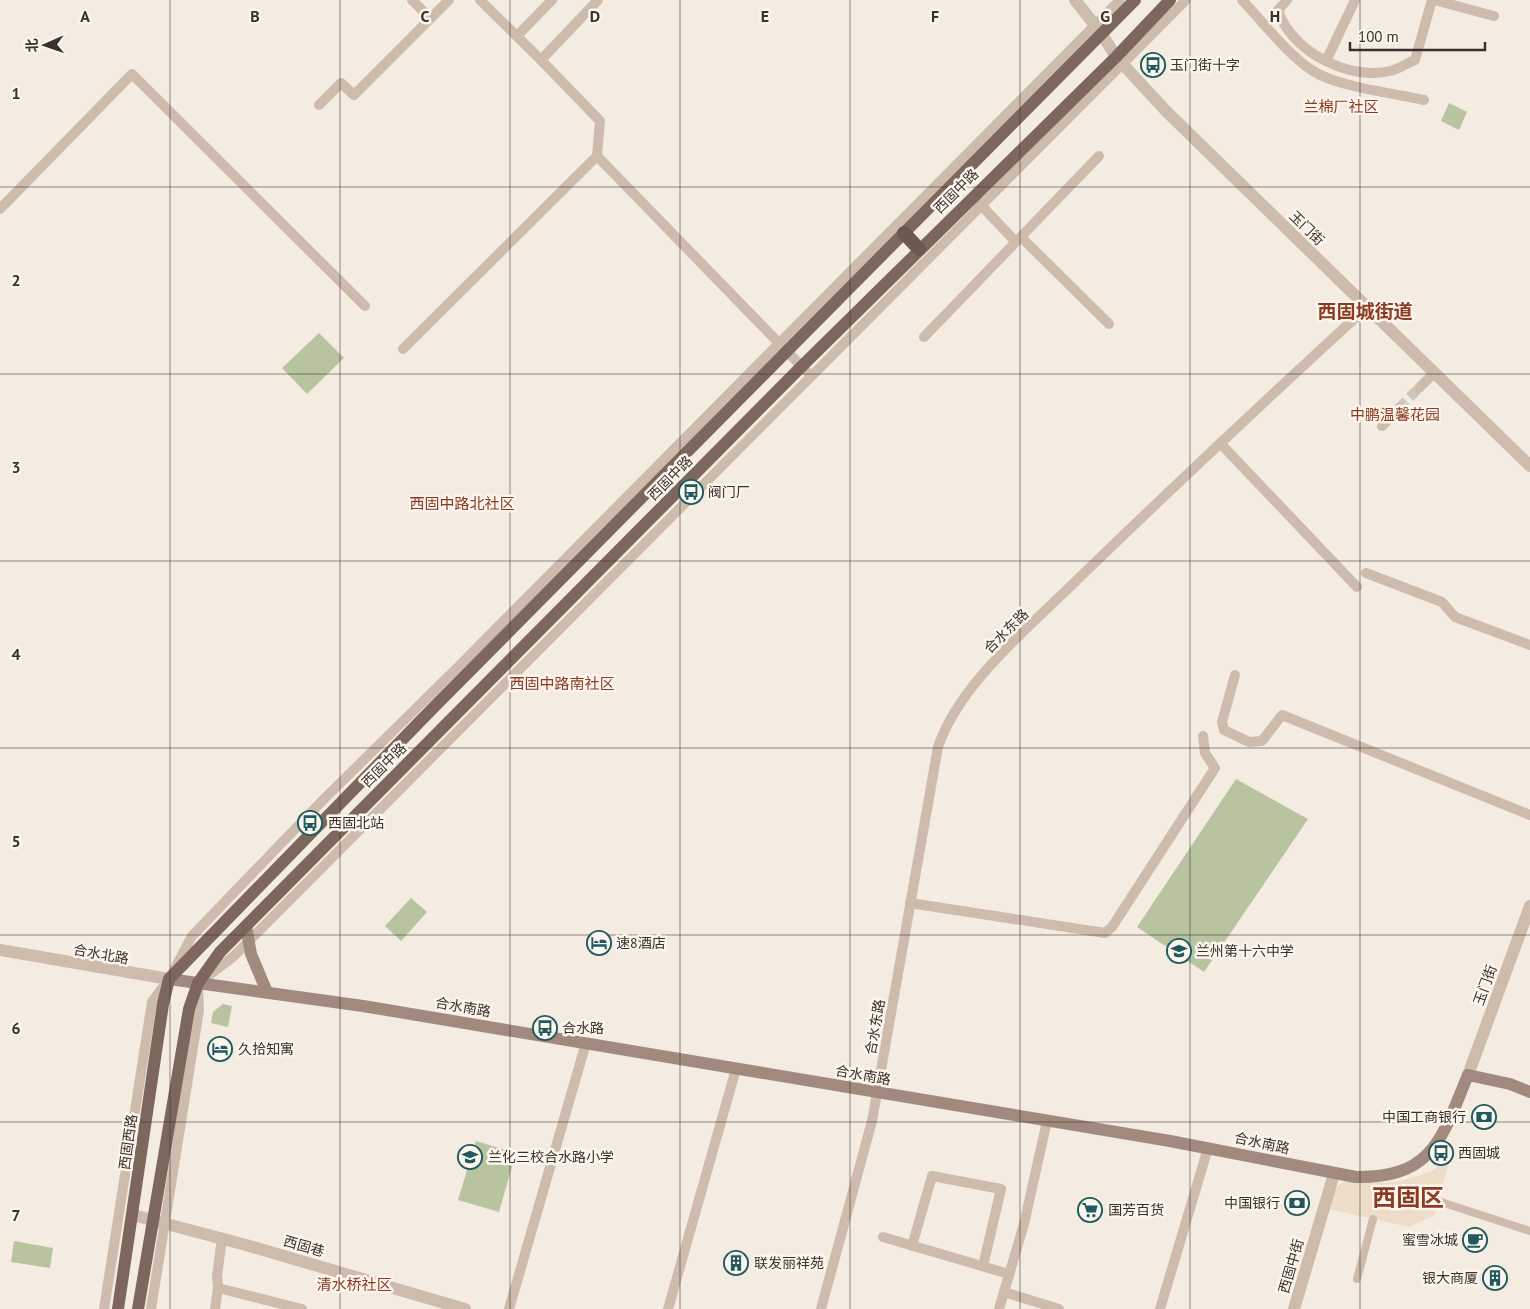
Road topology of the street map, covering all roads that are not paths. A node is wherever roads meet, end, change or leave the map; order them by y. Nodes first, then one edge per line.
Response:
1 (412, 0) edge
2 (449, 0) edge
3 (552, 0) edge
4 (598, 0) edge
5 (1075, 0) edge
6 (1120, 0) edge
7 (1135, 0) edge
8 (1170, 0) edge
9 (1186, 0) edge
10 (1242, 0) edge
11 (1287, 0) edge
12 (1355, 0) edge
13 (1433, 0) edge
14 (486, 2) edge
15 (1494, 16) dead end
16 (430, 18) junction
17 (1098, 29) junction
18 (517, 36) junction
19 (541, 60) junction
20 (1119, 61) junction
21 (1326, 61) junction
22 (1424, 100) dead end
23 (319, 105) dead end
24 (597, 156) junction
25 (1099, 156) dead end
26 (977, 200) junction
27 (0, 209) edge
28 (904, 233) junction
29 (1019, 239) junction
30 (919, 249) junction
31 (365, 306) dead end
32 (1367, 307) junction
33 (1109, 324) dead end
34 (924, 338) dead end
35 (782, 348) junction
36 (403, 349) dead end
37 (801, 367) junction
38 (1434, 373) junction
39 (811, 376) junction
40 (1419, 388) tunnel mouth
41 (1399, 408) tunnel mouth
42 (1382, 426) dead end
43 (1220, 443) junction
44 (1530, 466) edge
45 (1366, 572) dead end
46 (1357, 587) dead end
47 (1530, 645) edge
48 (1235, 675) dead end
49 (435, 706) junction
50 (450, 720) junction
51 (1203, 736) dead end
52 (1530, 815) edge
53 (910, 903) junction
54 (1530, 906) edge
55 (246, 926) junction
56 (247, 942) junction
57 (0, 950) edge
58 (169, 979) junction
59 (198, 983) junction
60 (268, 992) junction
61 (586, 1043) junction
62 (736, 1069) junction
63 (1468, 1075) junction
64 (1530, 1092) edge
65 (877, 1093) junction
66 (1047, 1121) junction
67 (1208, 1148) junction
68 (1334, 1174) junction
69 (1438, 1201) dead end
70 (133, 1215) junction
71 (1373, 1219) dead end
72 (158, 1220) junction
73 (1530, 1231) edge
74 (883, 1237) dead end
75 (222, 1238) junction
76 (912, 1246) junction
77 (983, 1266) junction
78 (1009, 1274) junction
79 (1357, 1279) dead end
80 (218, 1288) junction
81 (1004, 1292) junction
82 (104, 1309) edge
83 (118, 1309) edge
84 (138, 1309) edge
85 (150, 1309) edge
86 (214, 1309) edge
87 (302, 1309) edge
88 (465, 1309) edge
89 (509, 1309) edge
90 (668, 1309) edge
91 (820, 1309) edge
92 (999, 1309) edge
93 (1059, 1309) edge
94 (1160, 1309) edge
95 (1294, 1309) edge

1 - 16 street
2 - 16 street
3 - 18 street
4 - 19 street
5 - 17 street, 玉门街
6 - 17 street
7 - 17 main road, 西固中路
8 - 20 main road, 西固中路
9 - 20 street
10 - 22 street
11 - 21 street
12 - 21 street
13 - 15 street
13 - 21 street
14 - 18 street
16 - 23 street
17 - 20 street, 玉门街
17 - 28 main road, 西固中路
17 - 35 street
18 - 19 street
19 - 24 street
20 - 26 main road, 西固中路
20 - 32 street, 玉门街
24 - 35 street
24 - 36 street
25 - 29 street
26 - 29 street
26 - 30 main road, 西固中路
26 - 39 street
27 - 31 street
28 - 30 highway
28 - 35 main road, 西固中路
29 - 33 street
29 - 34 street
30 - 37 main road, 西固中路
32 - 38 street, 玉门街
32 - 43 street, 合水东路
35 - 37 street
35 - 49 main road, 西固中路
35 - 58 street
37 - 39 street
37 - 50 main road, 西固中路
38 - 40 street
38 - 44 street, 玉门街
39 - 56 street
41 - 42 street
43 - 46 street
43 - 53 street, 合水东路
45 - 47 street
48 - 52 street
49 - 50 main road
49 - 58 main road, 西固中路
50 - 55 main road, 西固中路
51 - 53 street
53 - 65 street, 合水东路
54 - 63 street, 玉门街
55 - 56 main road
55 - 59 main road, 西固中路
56 - 59 street
56 - 60 main road
57 - 58 street, 合水北路
58 - 59 main road, 合水北路
58 - 70 main road, 西固西路
58 - 82 street
59 - 60 main road, 合水南路
59 - 72 main road
60 - 61 main road, 合水南路
61 - 62 main road, 合水南路
61 - 89 street
62 - 65 main road, 合水南路
62 - 90 street
63 - 64 main road
63 - 68 main road, 合水南路
65 - 66 main road, 合水南路
65 - 91 street, 合水东路
66 - 67 main road, 合水南路
66 - 78 street
67 - 68 main road, 合水南路
67 - 94 street
68 - 95 street, 西固中街
69 - 73 street
70 - 72 street, 西固巷
70 - 83 main road, 西固西路
71 - 79 street
72 - 75 street, 西固巷
72 - 84 main road
72 - 85 street
74 - 76 street
75 - 80 street
75 - 88 street, 西固巷
76 - 77 street
76 - 77 street
77 - 78 street
78 - 81 street
80 - 86 street
80 - 87 street
81 - 92 street
81 - 93 street

